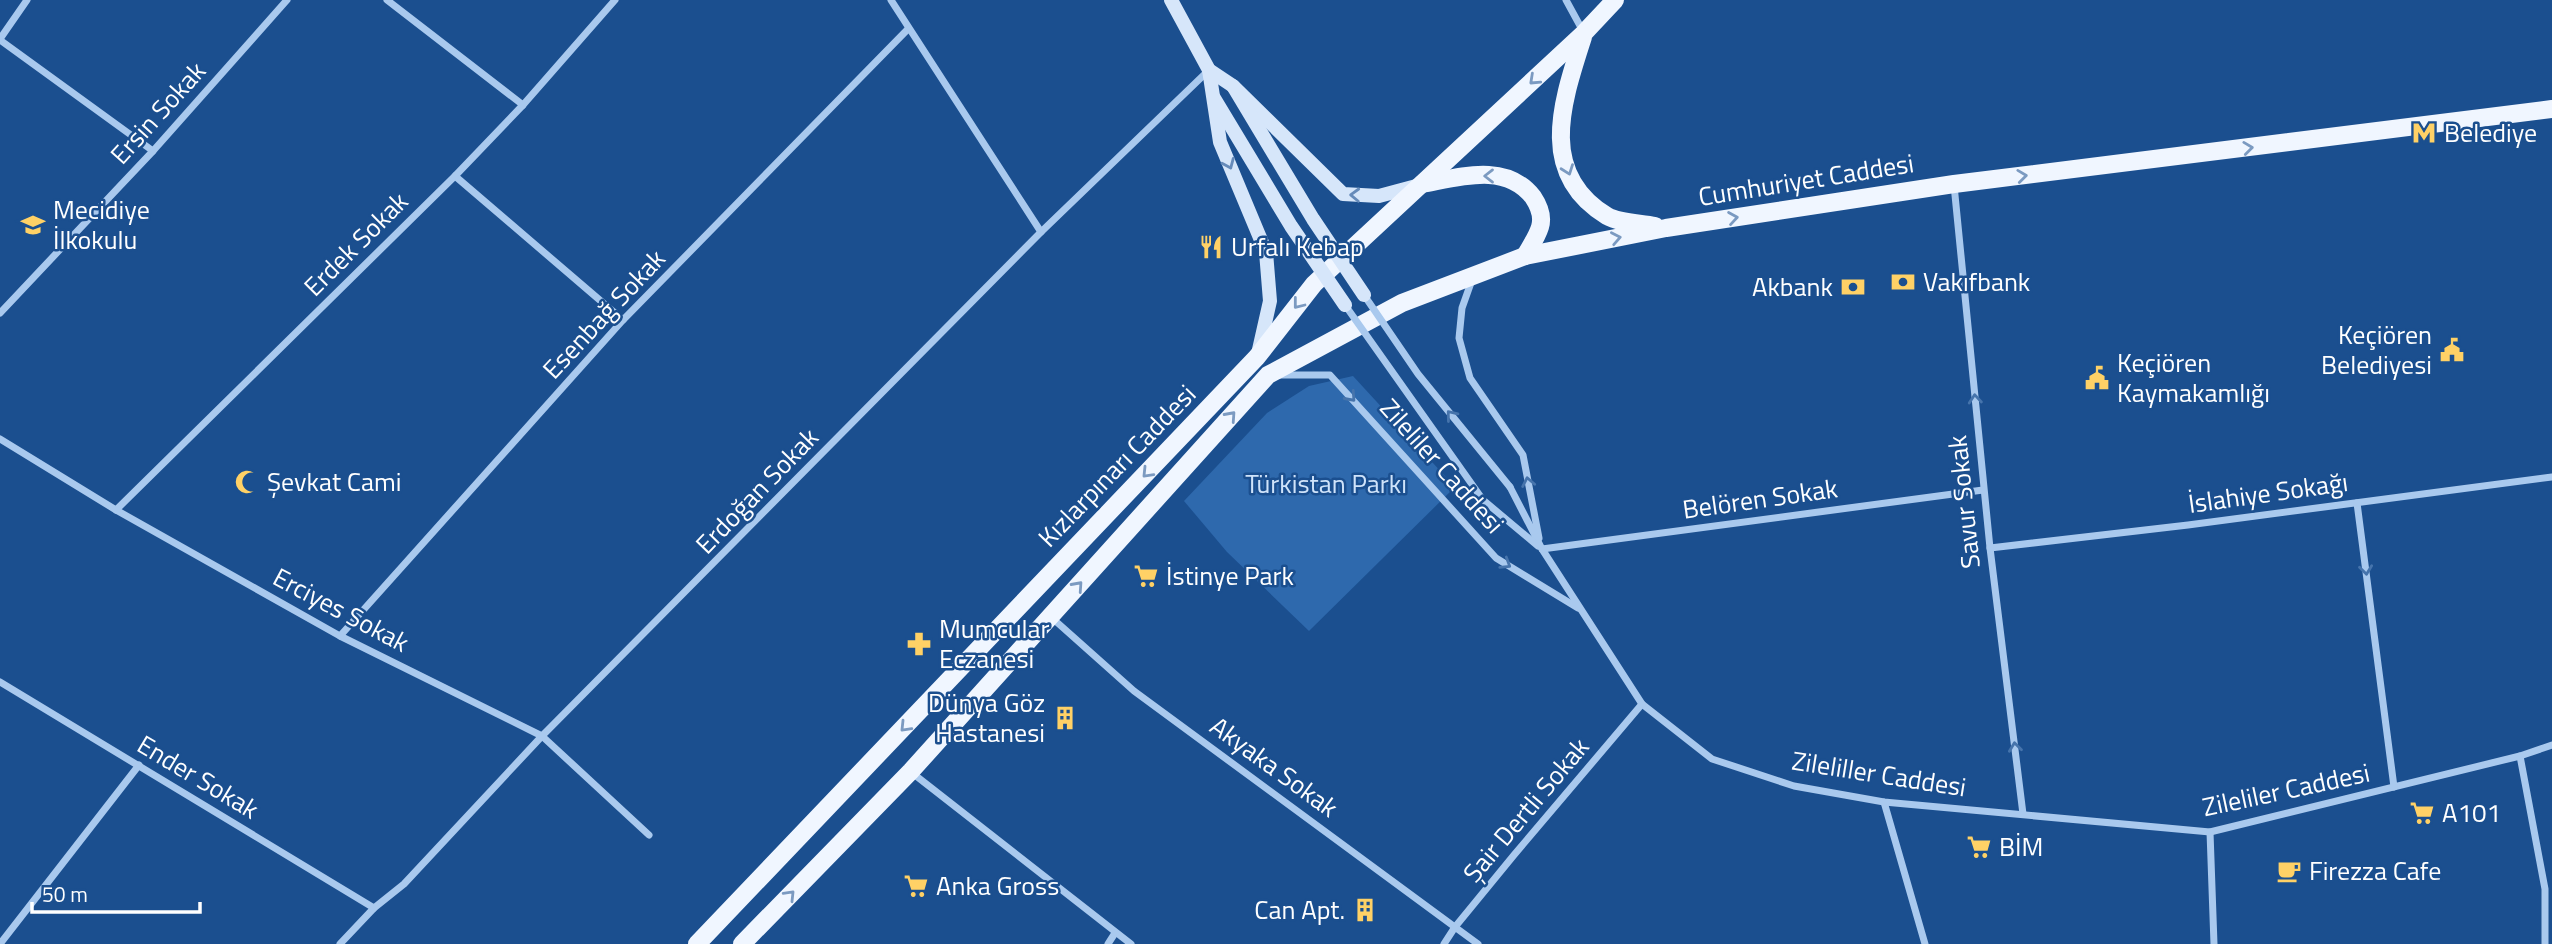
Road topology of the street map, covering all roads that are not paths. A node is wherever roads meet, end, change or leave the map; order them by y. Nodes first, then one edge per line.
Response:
1 (27, 0) edge
2 (286, 0) edge
3 (387, 0) edge
4 (615, 0) edge
5 (891, 0) edge
6 (1171, 0) edge
7 (1566, 0) edge
8 (1615, 0) edge
9 (908, 29) junction
10 (1584, 33) junction
11 (0, 40) edge
12 (1209, 70) junction
13 (1233, 86) junction
14 (1214, 99) junction
15 (523, 105) junction
16 (2552, 108) edge
17 (2514, 114) junction
18 (2552, 118) edge
19 (153, 151) junction
20 (456, 176) junction
21 (1422, 184) junction
22 (1954, 184) junction
23 (1666, 228) junction
24 (1041, 232) junction
25 (1525, 256) junction
26 (1474, 276) junction
27 (1364, 295) joint
28 (1345, 305) joint
29 (0, 313) edge
30 (623, 320) junction
31 (1257, 357) junction
32 (1268, 374) junction
33 (0, 439) edge
34 (2552, 477) edge
35 (1983, 490) junction
36 (2357, 503) junction
37 (116, 510) junction
38 (1990, 548) junction
39 (1542, 549) junction
40 (1581, 611) junction
41 (1051, 617) junction
42 (340, 636) junction
43 (0, 682) edge
44 (1642, 705) junction
45 (542, 736) junction
46 (2552, 745) edge
47 (2520, 756) junction
48 (139, 765) junction
49 (911, 771) junction
50 (2394, 787) junction
51 (1884, 802) junction
52 (2023, 814) junction
53 (2210, 832) junction
54 (649, 835) dead end
55 (374, 908) junction
56 (1455, 927) junction
57 (1115, 933) junction
58 (0, 944) edge
59 (340, 944) edge
60 (697, 944) edge
61 (742, 944) edge
62 (1108, 944) edge
63 (1131, 944) edge
64 (1444, 944) edge
65 (1478, 944) edge
66 (1925, 944) edge
67 (2214, 944) edge
68 (2545, 944) edge

1 - 11 street
2 - 19 street, Ersin Sokak
3 - 15 street
4 - 15 street, Erdek Sokak
5 - 9 street
6 - 12 main road
7 - 10 street
8 - 10 main road, Kızlarpınarı Caddesi
9 - 24 street
9 - 30 street, Esenbağ Sokak
10 -> 21 main road, Kızlarpınarı Caddesi
10 -> 23 main road
11 - 19 street
12 - 13 main road
12 - 14 main road
12 - 24 street, Erdoğan Sokak
21 -> 13 main road
13 - 27 main road, bridge
14 - 28 main road, bridge
14 -> 31 main road
15 - 20 street, Erdek Sokak
16 - 17 main road
17 - 18 main road
22 -> 17 main road, Cumhuriyet Caddesi
19 - 29 street, Ersin Sokak
20 - 30 street
20 - 37 street, Erdek Sokak
25 -> 21 main road
21 -> 31 main road, Kızlarpınarı Caddesi
23 -> 22 main road, Cumhuriyet Caddesi
35 -> 22 street, Savur Sokak
25 -> 23 main road, Cumhuriyet Caddesi
24 - 45 street, Erdoğan Sokak
25 - 26 main road, Kızlarpınarı Caddesi
26 - 32 main road, Kızlarpınarı Caddesi
39 -> 26 street
39 -> 27 street, bridge
28 - 39 street, bridge
30 - 42 street, Esenbağ Sokak
31 -> 60 main road, Kızlarpınarı Caddesi
32 -> 40 street, Zileliler Caddesi
41 -> 32 main road, Kızlarpınarı Caddesi
33 - 37 street, Erciyes Sokak
34 - 36 street, İslahiye Sokağı
35 - 38 street, Savur Sokak
35 - 39 street, Belören Sokak
36 - 38 street, İslahiye Sokağı
36 -> 50 street
37 - 42 street, Erciyes Sokak
52 -> 38 street, Savur Sokak
39 - 40 street, Zileliller Caddesi
40 - 44 street, Zileliller Caddesi
41 - 49 main road, Kızlarpınarı Caddesi
41 - 56 street, Akyaka Sokak
42 - 45 street, Erciyes Sokak
43 - 48 street, Ender Sokak
44 - 51 street, Zileliller Caddesi
44 - 56 street, Şair Dertli Sokak
45 - 54 street, Erciyes Sokak
45 - 55 street, Erdoğan Sokak
46 - 47 street, Zileliler Caddesi
47 - 50 street, Zileliler Caddesi
47 - 68 street
48 - 55 street, Ender Sokak
48 - 58 street
49 - 57 street
61 -> 49 main road, Kızlarpınarı Caddesi
50 - 53 street, Zileliler Caddesi
51 - 52 street, Zileliller Caddesi
51 - 66 street
52 - 53 street, Zileliler Caddesi
53 - 67 street
55 - 59 street, Erdoğan Sokak
56 - 64 street, Şair Dertli Sokak
56 - 65 street, Akyaka Sokak
57 - 62 street
57 - 63 street

